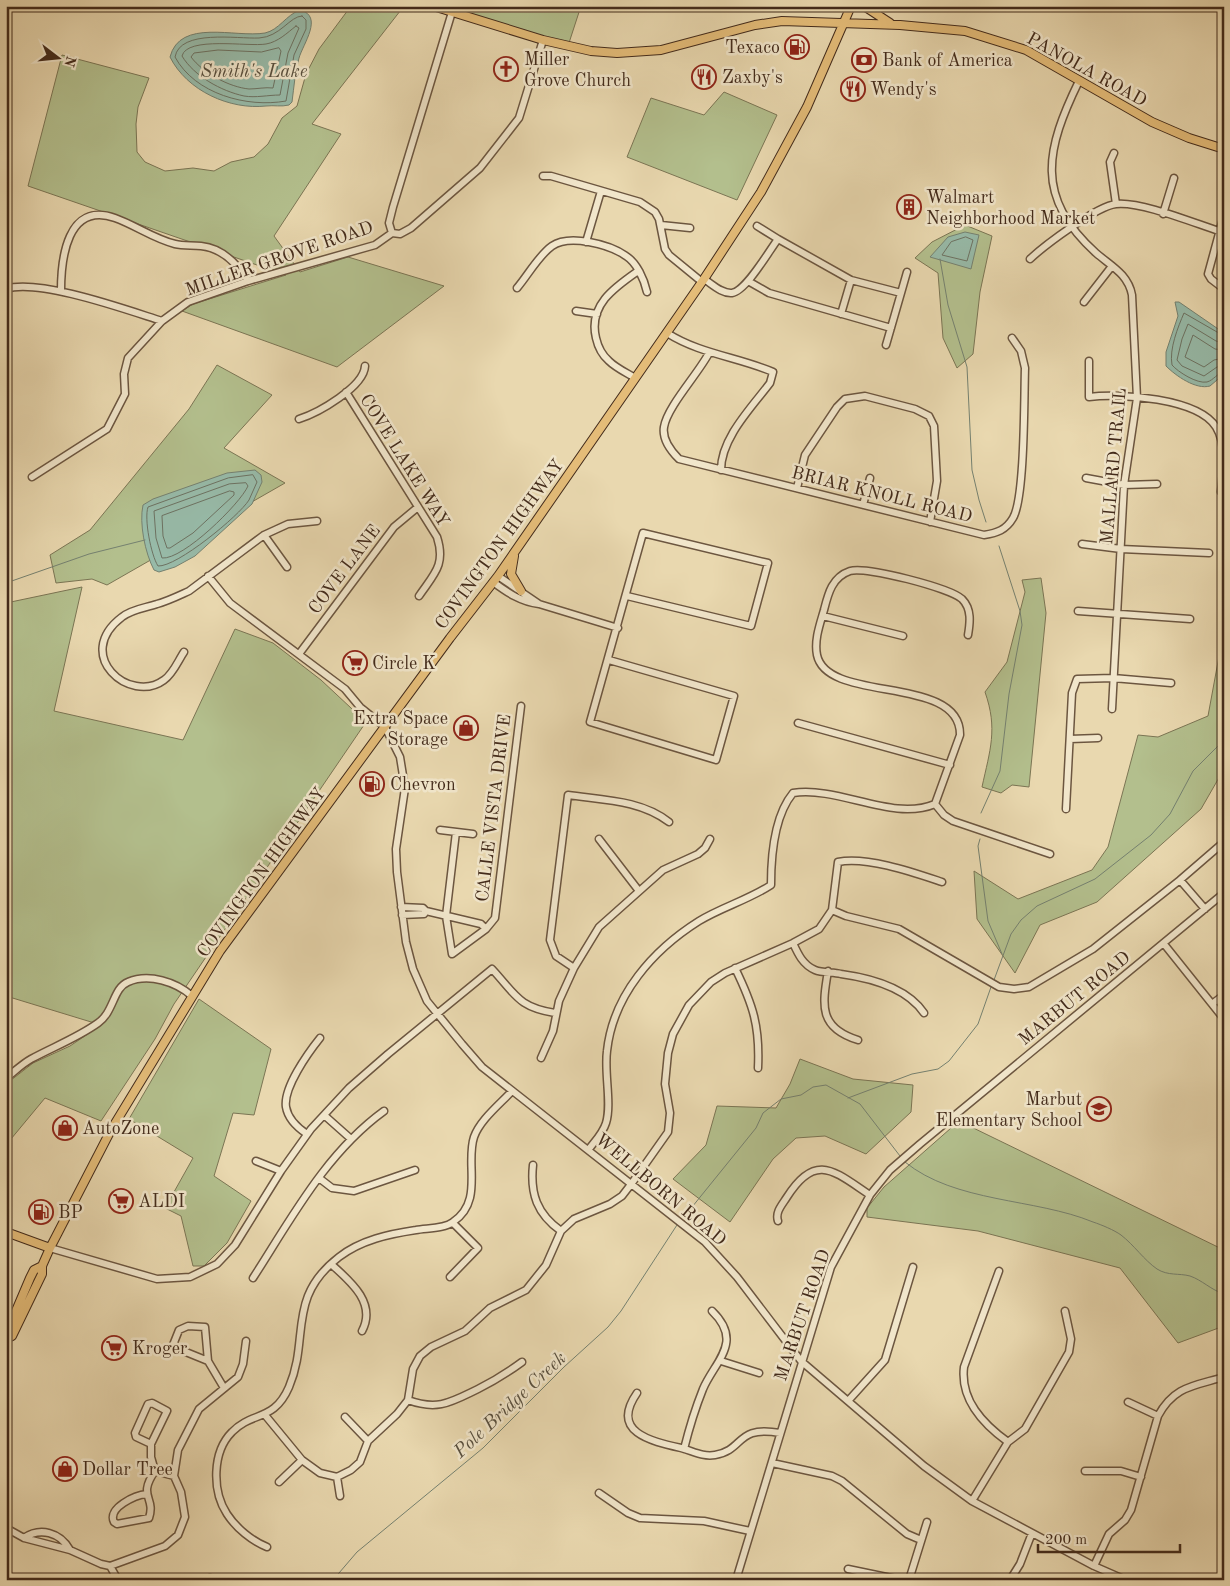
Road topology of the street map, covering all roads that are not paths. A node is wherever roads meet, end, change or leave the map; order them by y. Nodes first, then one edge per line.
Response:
1 (433, 6) edge
2 (851, 6) edge
3 (864, 6) edge
4 (452, 12) junction
5 (844, 22) junction
6 (891, 24) junction
7 (543, 40) junction
8 (1079, 81) junction
9 (1224, 149) edge
10 (1114, 153) dead end
11 (543, 176) dead end
12 (1174, 178) dead end
13 (602, 191) junction
14 (1116, 204) junction
15 (1163, 214) junction
16 (1224, 215) edge
17 (661, 225) junction
18 (758, 226) dead end
19 (690, 228) dead end
20 (1073, 228) junction
21 (1219, 231) junction
22 (392, 233) junction
23 (778, 239) junction
24 (586, 242) junction
25 (1030, 259) dead end
26 (1112, 266) junction
27 (638, 271) junction
28 (907, 272) dead end
29 (703, 280) junction
30 (851, 280) junction
31 (248, 281) junction
32 (748, 281) junction
33 (517, 288) dead end
34 (6, 289) edge
35 (1224, 289) edge
36 (61, 292) junction
37 (647, 292) dead end
38 (901, 293) junction
39 (1084, 302) dead end
40 (576, 311) dead end
41 (597, 314) junction
42 (841, 314) junction
43 (162, 321) junction
44 (891, 328) junction
45 (667, 333) junction
46 (1012, 338) dead end
47 (886, 345) dead end
48 (709, 353) junction
49 (1090, 362) dead end
50 (365, 366) dead end
51 (636, 378) junction
52 (346, 392) junction
53 (1137, 398) junction
54 (299, 419) dead end
55 (721, 470) junction
56 (32, 477) dead end
57 (870, 478) dead end
58 (1086, 478) dead end
59 (1124, 484) junction
60 (1157, 484) dead end
61 (797, 488) junction
62 (1221, 492) dead end
63 (863, 505) junction
64 (418, 507) junction
65 (317, 521) dead end
66 (930, 522) junction
67 (264, 535) junction
68 (1082, 544) dead end
69 (1120, 549) junction
70 (516, 551) junction
71 (1209, 553) dead end
72 (287, 567) dead end
73 (208, 576) junction
74 (498, 576) junction
75 (493, 582) junction
76 (521, 591) junction
77 (419, 596) dead end
78 (627, 596) junction
79 (539, 604) junction
80 (1078, 612) dead end
81 (1116, 614) junction
82 (822, 616) junction
83 (1190, 619) dead end
84 (618, 628) junction
85 (968, 635) dead end
86 (904, 636) dead end
87 (184, 652) dead end
88 (299, 654) junction
89 (609, 660) junction
90 (1113, 678) junction
91 (1172, 683) dead end
92 (521, 706) dead end
93 (1112, 709) dead end
94 (798, 723) dead end
95 (385, 727) junction
96 (1098, 738) dead end
97 (1070, 739) junction
98 (950, 765) junction
99 (935, 804) junction
100 (1066, 808) dead end
101 (669, 822) dead end
102 (440, 830) dead end
103 (456, 832) junction
104 (473, 834) dead end
105 (599, 839) dead end
106 (710, 839) dead end
107 (1224, 842) edge
108 (1050, 854) dead end
109 (1180, 880) junction
110 (942, 882) dead end
111 (639, 891) junction
112 (1224, 893) edge
113 (401, 907) junction
114 (1205, 909) junction
115 (832, 910) junction
116 (426, 911) junction
117 (402, 915) junction
118 (446, 916) junction
119 (486, 928) junction
120 (793, 944) junction
121 (1164, 944) junction
122 (574, 968) junction
123 (734, 968) junction
124 (828, 971) junction
125 (1224, 995) edge
126 (192, 996) junction
127 (1212, 1004) junction
128 (924, 1012) dead end
129 (437, 1013) junction
130 (555, 1013) junction
131 (1224, 1019) edge
132 (320, 1038) dead end
133 (858, 1040) dead end
134 (541, 1058) dead end
135 (758, 1068) dead end
136 (6, 1078) edge
137 (512, 1091) junction
138 (384, 1111) dead end
139 (324, 1115) junction
140 (307, 1134) junction
141 (351, 1139) junction
142 (589, 1149) junction
143 (256, 1161) dead end
144 (533, 1166) dead end
145 (416, 1170) dead end
146 (281, 1171) junction
147 (319, 1178) junction
148 (632, 1183) junction
149 (870, 1195) junction
150 (778, 1221) dead end
151 (453, 1222) junction
152 (561, 1231) junction
153 (6, 1232) edge
154 (50, 1248) junction
155 (331, 1264) junction
156 (913, 1267) dead end
157 (999, 1271) dead end
158 (450, 1277) dead end
159 (253, 1278) dead end
160 (712, 1311) dead end
161 (1065, 1311) dead end
162 (362, 1331) dead end
163 (7, 1339) edge
164 (246, 1341) dead end
165 (806, 1346) junction
166 (789, 1347) junction
167 (208, 1361) junction
168 (721, 1361) junction
169 (801, 1361) junction
170 (522, 1362) dead end
171 (759, 1373) dead end
172 (1224, 1377) edge
173 (224, 1388) junction
174 (637, 1393) dead end
175 (408, 1400) junction
176 (848, 1401) junction
177 (1128, 1402) dead end
178 (266, 1415) junction
179 (1158, 1416) junction
180 (345, 1417) dead end
181 (780, 1432) junction
182 (368, 1441) junction
183 (1008, 1442) junction
184 (151, 1444) junction
185 (684, 1449) junction
186 (302, 1460) junction
187 (772, 1463) junction
188 (155, 1471) junction
189 (1085, 1471) dead end
190 (174, 1476) junction
191 (337, 1477) junction
192 (1140, 1477) junction
193 (279, 1482) dead end
194 (599, 1493) dead end
195 (147, 1494) junction
196 (340, 1496) dead end
197 (972, 1501) junction
198 (6, 1522) edge
199 (927, 1522) dead end
200 (6, 1529) edge
201 (750, 1531) junction
202 (1032, 1533) junction
203 (17, 1534) junction
204 (24, 1538) junction
205 (921, 1540) junction
206 (267, 1547) dead end
207 (70, 1550) junction
208 (110, 1566) junction
209 (1094, 1566) junction
210 (848, 1569) dead end
211 (118, 1580) edge
212 (736, 1580) edge
213 (901, 1580) edge
214 (909, 1580) edge
215 (1010, 1580) edge
216 (1126, 1580) edge

1 - 4 main road, PANOLA ROAD
2 - 5 main road, COVINGTON HIGHWAY
3 - 6 main road
4 - 7 main road, PANOLA ROAD
4 - 22 street, MILLER GROVE ROAD
5 - 6 main road, PANOLA ROAD
5 - 7 main road, PANOLA ROAD
5 - 29 main road, COVINGTON HIGHWAY
6 - 8 main road, PANOLA ROAD
7 - 22 street
8 - 9 main road, PANOLA ROAD
8 - 20 street, MALLARD TRAIL
10 - 14 street
11 - 13 street
12 - 15 street
13 - 17 street
13 - 24 street
14 - 15 street
14 - 20 street
15 - 21 street
16 - 21 street
17 - 19 street
17 - 29 street
18 - 23 street
20 - 25 street
20 - 26 street, MALLARD TRAIL
21 - 35 street
22 - 31 street, MILLER GROVE ROAD
23 - 30 street
23 - 32 street
24 - 27 street
24 - 33 street
26 - 39 street
26 - 53 street, MALLARD TRAIL
27 - 37 street
27 - 41 street
28 - 38 street
29 - 32 street
29 - 45 main road, COVINGTON HIGHWAY
30 - 38 street
30 - 42 street
31 - 36 street
31 - 43 street, MILLER GROVE ROAD
32 - 42 street
34 - 36 street
36 - 43 street
38 - 44 street
40 - 41 street
41 - 51 street
42 - 44 street
43 - 56 street, MILLER GROVE ROAD
44 - 47 street
45 - 48 street
45 - 51 main road, COVINGTON HIGHWAY
46 - 66 street, BRIAR KNOLL ROAD
48 - 55 street, BRIAR KNOLL ROAD
48 - 55 street
49 - 53 street
50 - 52 street
51 - 70 main road, COVINGTON HIGHWAY
52 - 54 street
52 - 64 street, COVE LAKE WAY
53 - 59 street, MALLARD TRAIL
53 - 62 street
55 - 61 street, BRIAR KNOLL ROAD
57 - 63 street
58 - 59 street
59 - 60 street
59 - 69 street, MALLARD TRAIL
61 - 63 street, BRIAR KNOLL ROAD
61 - 66 street
63 - 66 street, BRIAR KNOLL ROAD
64 - 77 street, COVE LAKE WAY
64 - 88 street, COVE LANE
65 - 67 street
67 - 72 street
67 - 73 street
68 - 69 street
69 - 71 street
69 - 81 street, MALLARD TRAIL
70 - 74 main road, COVINGTON HIGHWAY
70 - 76 main road
73 - 87 street
73 - 88 street
74 - 75 main road, COVINGTON HIGHWAY
74 - 76 street
75 - 79 street
75 - 95 main road, COVINGTON HIGHWAY
76 - 79 street
78 - 78 street
78 - 84 street
79 - 84 street
80 - 81 street
81 - 83 street
81 - 90 street, MALLARD TRAIL
82 - 85 street
82 - 86 street
82 - 98 street
84 - 89 street
88 - 95 street
89 - 89 street
90 - 91 street
90 - 93 street, MALLARD TRAIL
90 - 97 street
92 - 119 street, CALLE VISTA DRIVE
94 - 98 street
95 - 113 street, WELLBORN ROAD
95 - 126 main road, COVINGTON HIGHWAY
96 - 97 street
97 - 100 street
98 - 99 street
99 - 108 street
99 - 142 street
101 - 122 street
102 - 103 street
103 - 104 street
103 - 118 street
105 - 111 street
106 - 111 street
107 - 109 street
109 - 114 street
109 - 115 street
110 - 115 street
111 - 122 street
112 - 114 street, MARBUT ROAD
113 - 116 street
113 - 117 street, WELLBORN ROAD
114 - 121 street, MARBUT ROAD
115 - 120 street
116 - 117 street
116 - 118 street
117 - 129 street, WELLBORN ROAD
118 - 119 street
118 - 119 street, CALLE VISTA DRIVE
120 - 123 street
120 - 124 street
121 - 127 street
121 - 149 street, MARBUT ROAD
122 - 130 street
123 - 135 street
123 - 148 street
124 - 128 street
124 - 133 street
125 - 127 street
126 - 136 street
126 - 154 main road, COVINGTON HIGHWAY
127 - 131 street
129 - 130 street
129 - 137 street, WELLBORN ROAD
129 - 139 street
130 - 134 street
132 - 140 street
137 - 142 street, WELLBORN ROAD
137 - 151 street
138 - 141 street
139 - 140 street
139 - 141 street
140 - 146 street
141 - 147 street
142 - 148 street, WELLBORN ROAD
143 - 146 street
144 - 152 street
145 - 147 street
146 - 154 street
147 - 159 street
148 - 152 street
148 - 166 street, WELLBORN ROAD
149 - 150 street
149 - 165 street, MARBUT ROAD
151 - 155 street
151 - 158 street
152 - 175 street
153 - 154 main road
154 - 163 main road, COVINGTON HIGHWAY
155 - 162 street
155 - 178 street
156 - 176 street
157 - 183 street
160 - 168 street
161 - 183 street
164 - 173 street
165 - 166 street
165 - 169 street, MARBUT ROAD
166 - 169 street, WELLBORN ROAD
167 - 167 street
167 - 173 street
168 - 171 street
168 - 185 street
169 - 176 street, WELLBORN ROAD
169 - 181 street, MARBUT ROAD
170 - 175 street
172 - 179 street
173 - 190 street
174 - 185 street
175 - 182 street
176 - 197 street, WELLBORN ROAD
177 - 179 street
178 - 186 street
178 - 206 street
179 - 192 street
180 - 182 street
181 - 185 street
181 - 187 street, MARBUT ROAD
182 - 191 street
183 - 197 street
184 - 184 street
184 - 188 street
186 - 191 street
186 - 193 street
187 - 201 street, MARBUT ROAD
187 - 205 street
188 - 190 street
188 - 195 street
189 - 192 street
190 - 208 street
191 - 196 street
192 - 209 street
194 - 201 street
195 - 195 street
197 - 202 street, WELLBORN ROAD
198 - 203 street
199 - 205 street
200 - 203 street
201 - 212 street, MARBUT ROAD
202 - 209 street, WELLBORN ROAD
202 - 215 street
203 - 204 street
204 - 207 street
204 - 207 street
205 - 214 street
207 - 208 street
208 - 211 street
209 - 216 street, WELLBORN ROAD
210 - 213 street

